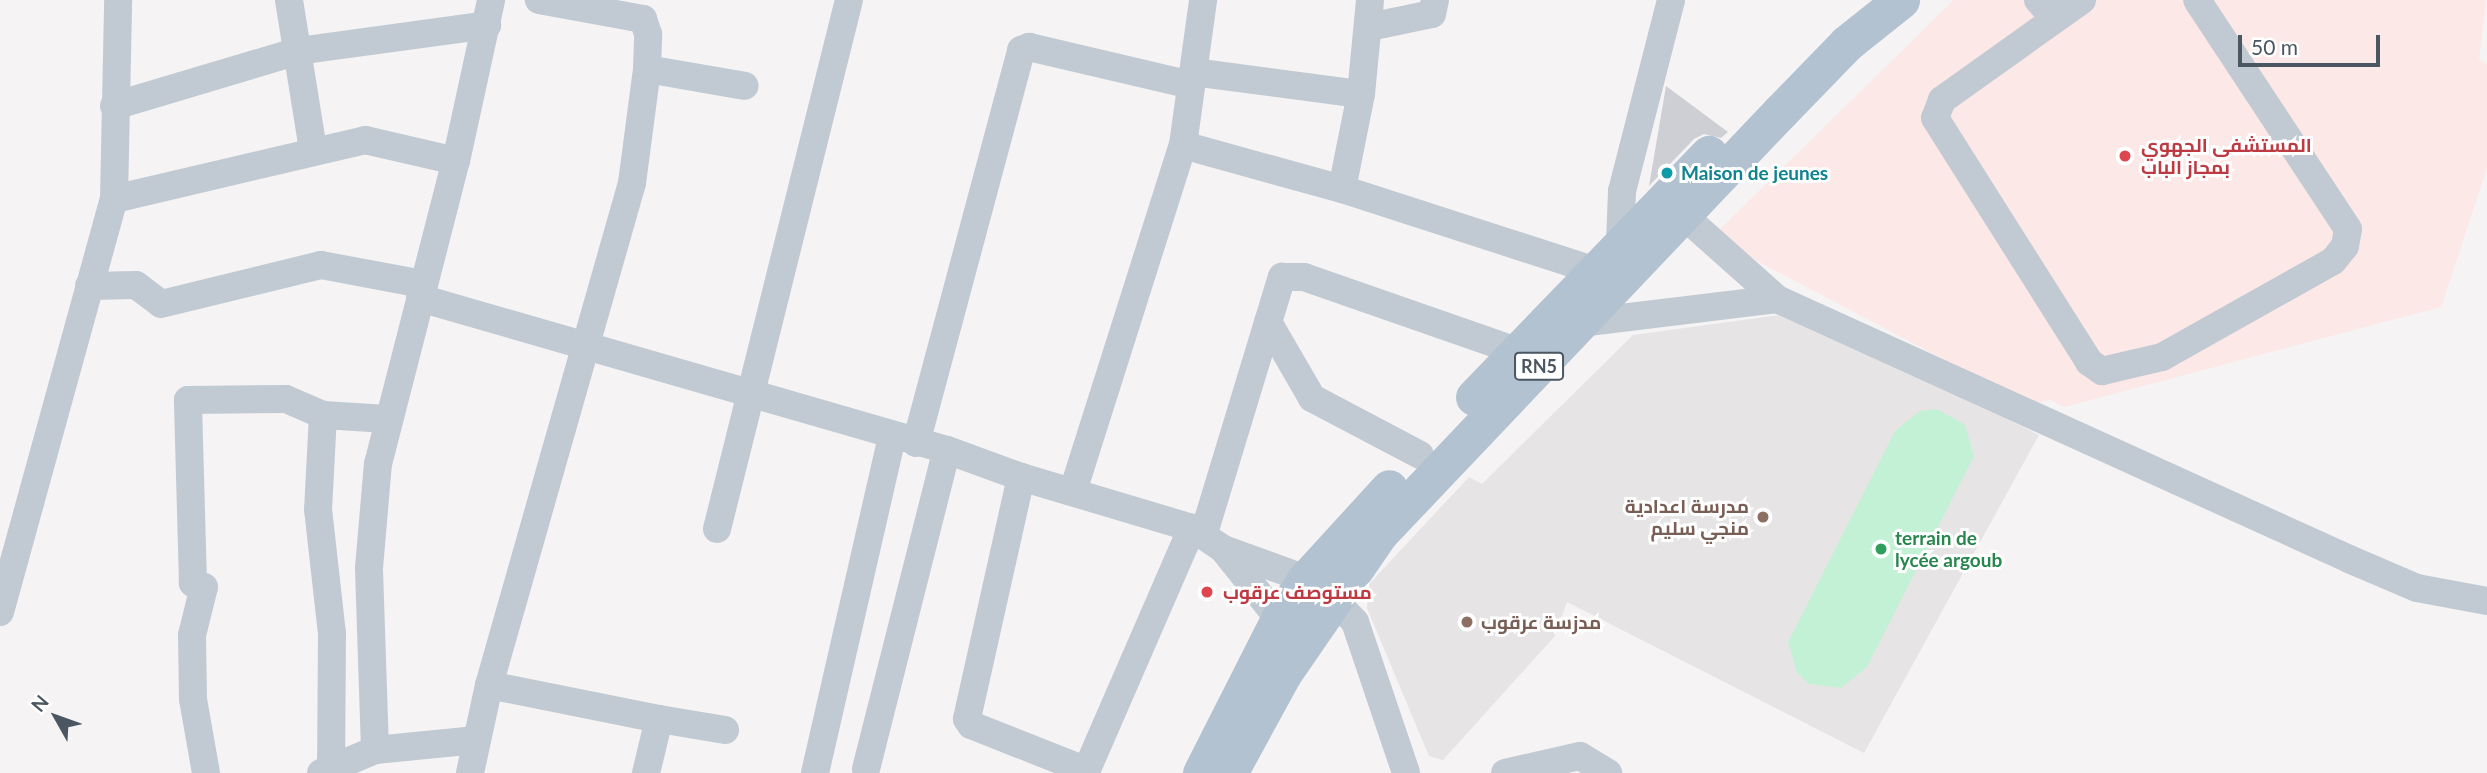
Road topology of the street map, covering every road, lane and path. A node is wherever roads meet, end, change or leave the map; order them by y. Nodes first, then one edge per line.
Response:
1 (118, 0) edge
2 (289, 0) edge
3 (528, 0) edge
4 (539, 0) edge
5 (849, 0) edge
6 (1203, 0) edge
7 (1435, 0) edge
8 (1671, 0) edge
9 (1863, 0) edge
10 (1900, 0) edge
11 (2082, 0) edge
12 (2197, 0) edge
13 (597, 4) edge
14 (491, 9) edge
15 (2046, 9) edge
16 (1370, 13) edge
17 (298, 51) junction
18 (647, 69) junction
19 (1192, 78) junction
20 (745, 86) dead end
21 (1361, 94) junction
22 (114, 106) junction
23 (1183, 145) junction
24 (313, 150) junction
25 (456, 161) junction
26 (1342, 189) junction
27 (114, 199) junction
28 (1684, 216) junction
29 (1620, 243) junction
30 (1593, 270) junction
31 (89, 286) junction
32 (421, 291) junction
33 (1777, 299) junction
34 (1268, 322) junction
35 (1580, 323) junction
36 (584, 348) junction
37 (1517, 351) junction
38 (749, 394) junction
39 (323, 415) junction
40 (387, 419) junction
41 (1458, 431) junction
42 (904, 440) junction
43 (947, 450) junction
44 (1420, 454) junction
45 (1021, 477) junction
46 (1073, 491) junction
47 (717, 529) dead end
48 (1206, 537) junction
49 (1319, 589) junction
50 (2487, 601) edge
51 (0, 612) edge
52 (1279, 619) junction
53 (489, 685) junction
54 (659, 719) junction
55 (725, 730) dead end
56 (477, 740) junction
57 (375, 750) junction
58 (1582, 765) edge
59 (1401, 767) edge
60 (821, 768) edge
61 (866, 769) dead end
62 (326, 770) edge
63 (206, 773) edge
64 (470, 773) edge
65 (646, 773) edge
66 (1201, 773) edge
67 (1229, 773) edge
68 (1505, 773) edge
69 (1608, 773) edge

1 - 22 street
2 - 17 street
3 - 14 street
4 - 13 street
5 - 38 street
6 - 19 street
7 - 16 street
8 - 29 street
9 - 29 main road, RN5
10 - 28 main road, RN5
11 - 15 street
12 - 15 street
13 - 18 street
14 - 17 street
14 - 25 street
16 - 21 street
17 - 22 street
17 - 24 street
18 - 20 street
18 - 36 street
19 - 21 street
19 - 23 street
19 - 42 street
21 - 26 street
22 - 27 street
23 - 26 street
23 - 46 street
24 - 25 street
24 - 27 street
25 - 32 street
26 - 30 street
27 - 31 street
28 - 33 street
28 - 35 main road, RN5
29 - 30 main road, RN5
30 - 37 main road, RN5
31 - 32 street
31 - 51 street
32 - 36 street
32 - 40 street
33 - 35 street
33 - 50 street
34 - 37 street
34 - 44 street
34 - 48 street
35 - 41 main road, RN5
36 - 38 street
36 - 53 street
37 - 41 main road, RN5
38 - 42 street
38 - 47 street
39 - 40 street
39 - 62 street
39 - 63 street
40 - 57 street
41 - 44 main road, RN5
41 - 49 main road, RN5
42 - 43 street
42 - 60 street
43 - 45 street
43 - 61 street
44 - 49 main road, RN5
45 - 46 street
45 - 48 street
46 - 48 street
48 - 49 street
48 - 52 street
49 - 52 main road, RN5
49 - 59 street
49 - 67 main road, RN5
52 - 66 main road, RN5
53 - 54 street
53 - 56 street
54 - 55 street
54 - 65 street
56 - 57 street
56 - 64 street
57 - 62 street
58 - 68 street
58 - 69 street

